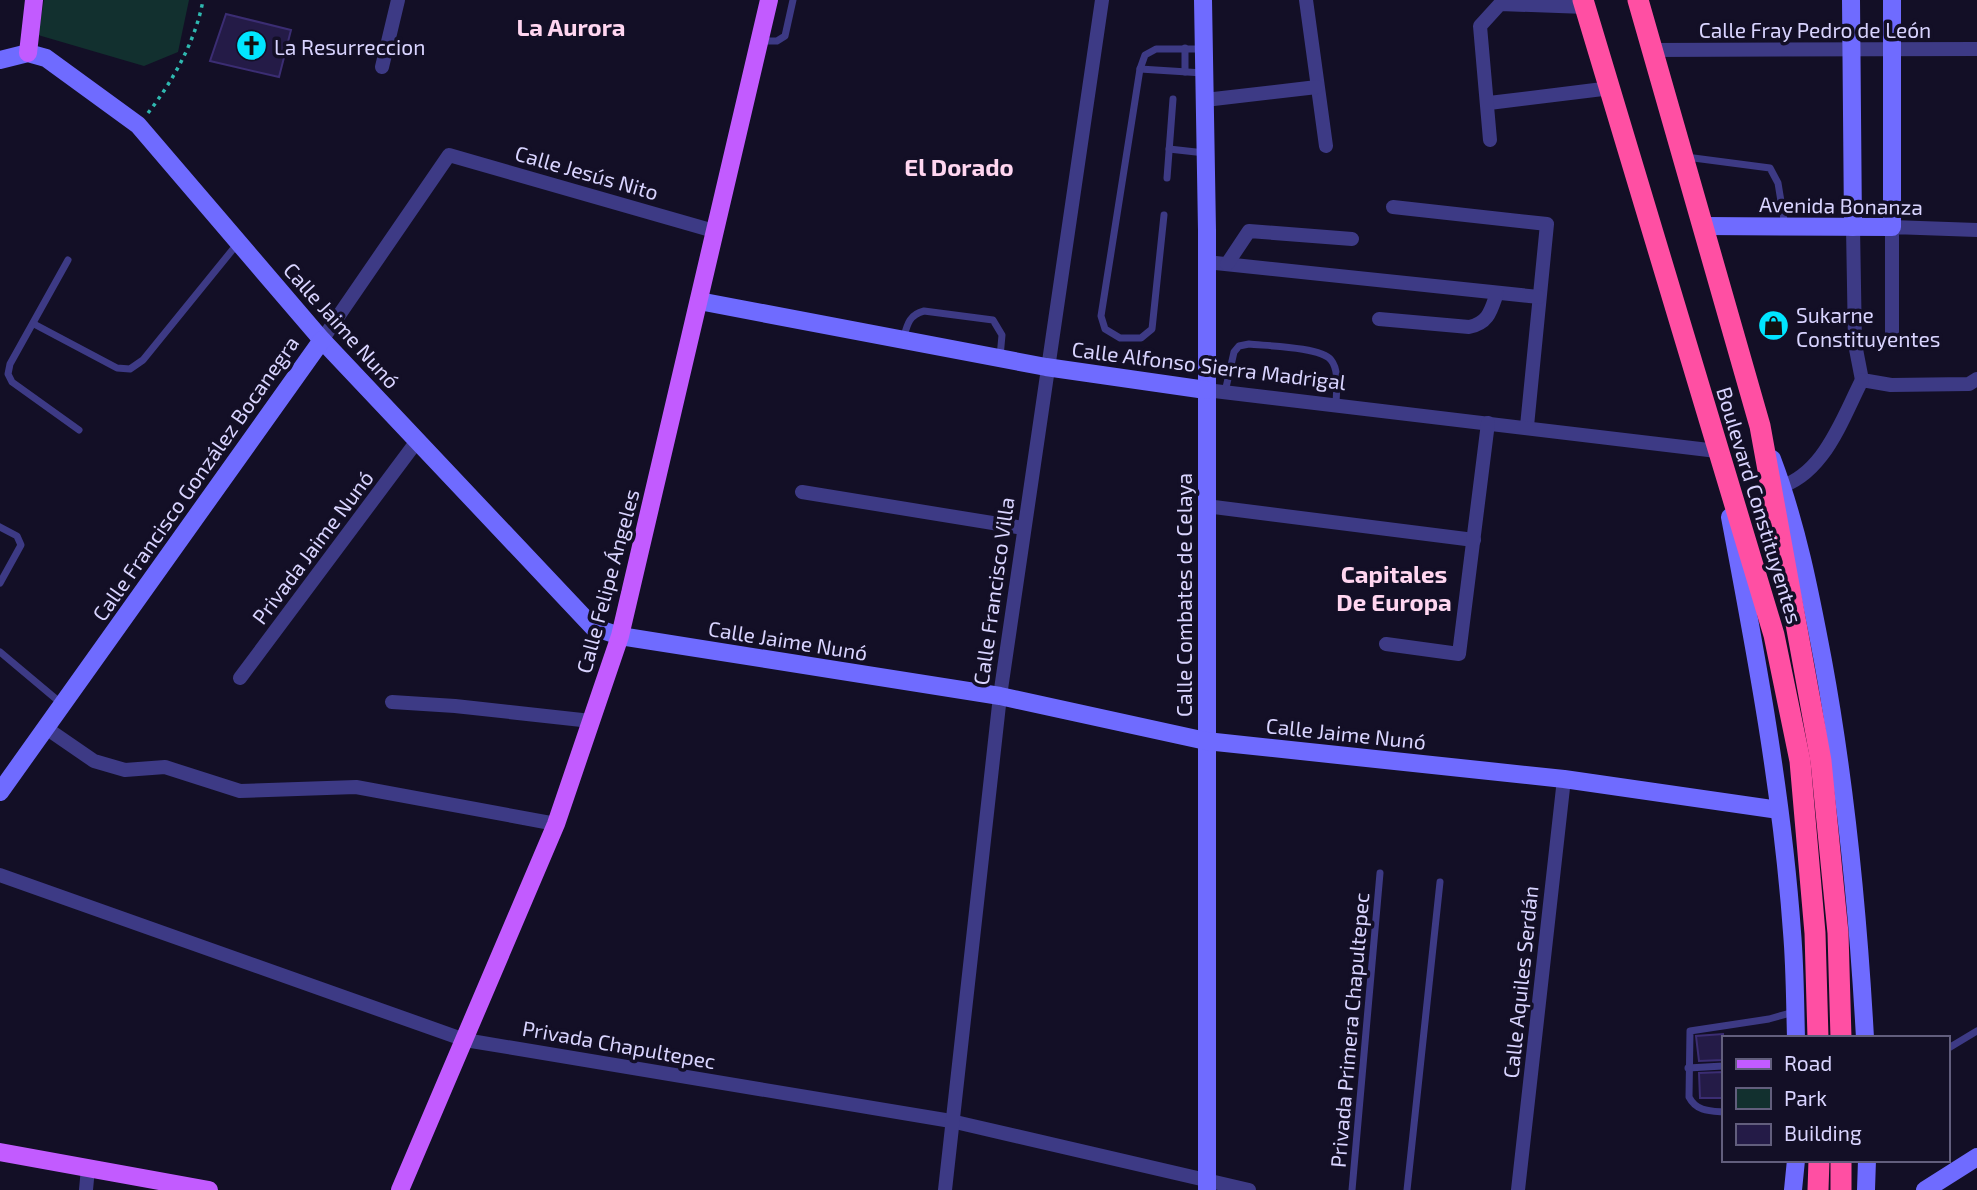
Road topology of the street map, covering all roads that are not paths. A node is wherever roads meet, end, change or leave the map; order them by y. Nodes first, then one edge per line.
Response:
1 (34, 0) edge
2 (398, 0) edge
3 (768, 0) edge
4 (793, 0) edge
5 (1102, 0) edge
6 (1203, 0) edge
7 (1306, 0) edge
8 (1638, 0) edge
9 (1851, 0) edge
10 (1892, 0) edge
11 (1585, 4) edge
12 (759, 41) junction
13 (1185, 48) junction
14 (1851, 48) junction
15 (1204, 49) junction
16 (1892, 49) junction
17 (1977, 49) edge
18 (1652, 50) junction
19 (28, 54) junction
20 (0, 60) edge
21 (382, 67) dead end
22 (1140, 69) junction
23 (1185, 72) junction
24 (1204, 73) junction
25 (1317, 87) junction
26 (1611, 88) junction
27 (1173, 99) dead end
28 (1205, 100) junction
29 (1489, 103) junction
30 (1490, 140) dead end
31 (1326, 146) dead end
32 (1169, 149) junction
33 (1206, 153) junction
34 (449, 155) joint
35 (1684, 156) junction
36 (1167, 178) dead end
37 (1394, 207) dead end
38 (1164, 215) dead end
39 (1705, 226) junction
40 (1785, 227) junction
41 (1853, 227) junction
42 (1892, 227) junction
43 (1977, 230) edge
44 (714, 231) junction
45 (1352, 239) dead end
46 (238, 242) junction
47 (68, 260) dead end
48 (1206, 262) junction
49 (1227, 264) junction
50 (1497, 293) junction
51 (1539, 297) junction
52 (699, 301) junction
53 (1379, 319) dead end
54 (34, 324) junction
55 (322, 340) junction
56 (1892, 340) dead end
57 (903, 341) junction
58 (1000, 358) junction
59 (1046, 367) junction
60 (1977, 379) edge
61 (1862, 380) junction
62 (1206, 390) junction
63 (1225, 392) junction
64 (1336, 405) junction
65 (1488, 423) junction
66 (1527, 426) junction
67 (79, 430) dead end
68 (417, 441) junction
69 (1717, 451) junction
70 (1777, 489) junction
71 (802, 492) dead end
72 (1206, 506) junction
73 (0, 527) edge
74 (1023, 528) junction
75 (1474, 540) junction
76 (0, 583) edge
77 (620, 636) junction
78 (1386, 644) dead end
79 (0, 653) edge
80 (240, 678) dead end
81 (1000, 696) junction
82 (392, 702) dead end
83 (63, 704) junction
84 (591, 721) junction
85 (46, 728) junction
86 (1206, 741) junction
87 (1564, 779) junction
88 (0, 792) edge
89 (1779, 810) junction
90 (556, 824) junction
91 (1380, 873) dead end
92 (0, 875) edge
93 (1440, 882) dead end
94 (1795, 1012) junction
95 (1977, 1031) edge
96 (1796, 1036) edge
97 (1818, 1036) edge
98 (1841, 1036) edge
99 (1865, 1036) edge
100 (465, 1040) junction
101 (1949, 1048) edge
102 (1722, 1066) edge
103 (1688, 1068) junction
104 (1722, 1112) edge
105 (951, 1121) junction
106 (0, 1152) edge
107 (1977, 1157) edge
108 (1796, 1162) edge
109 (1819, 1162) edge
110 (1842, 1162) edge
111 (1867, 1162) edge
112 (88, 1168) junction
113 (1207, 1186) edge
114 (86, 1190) edge
115 (209, 1190) edge
116 (400, 1190) edge
117 (945, 1190) edge
118 (1250, 1190) edge
119 (1352, 1190) edge
120 (1407, 1190) edge
121 (1518, 1190) edge
122 (1793, 1190) edge
123 (1818, 1190) edge
124 (1840, 1190) edge
125 (1866, 1190) edge
126 (1925, 1190) edge

1 - 19 main road
2 - 21 street
3 - 12 main road, Calle Felipe Ángeles
4 - 12 lane
5 - 59 street, Calle Francisco Villa
6 - 15 main road, Calle Combates de Celaya
7 - 25 street
8 - 18 highway, Boulevard Constituyentes
9 - 14 main road
10 - 16 main road
11 - 26 highway, Boulevard Constituyentes
11 - 29 street
12 - 44 main road, Calle Felipe Ángeles
13 - 15 lane
13 - 22 lane
13 - 23 lane
14 - 16 street, Calle Fray Pedro de León
14 - 18 street, Calle Fray Pedro de León
14 - 41 main road
15 - 24 main road, Calle Combates de Celaya
16 - 17 street, Calle Fray Pedro de León
16 - 42 main road
18 - 35 highway, Boulevard Constituyentes
19 - 20 main road
19 - 46 main road, Calle Jaime Nunó
22 - 23 lane
22 - 38 lane
23 - 24 lane
24 - 28 main road, Calle Combates de Celaya
25 - 28 street
25 - 31 street
26 - 29 street
26 - 69 highway, Boulevard Constituyentes
27 - 32 lane
28 - 33 main road, Calle Combates de Celaya
29 - 30 street
32 - 33 lane
32 - 36 lane
33 - 48 main road, Calle Combates de Celaya
34 - 44 street, Calle Jesús Nito
34 - 55 street, Calle Francisco González Bocanegra
35 - 39 highway, Boulevard Constituyentes
35 - 40 lane
37 - 51 street
39 - 40 main road, Avenida Bonanza
39 - 70 highway, Boulevard Constituyentes
40 - 41 main road, Avenida Bonanza
41 - 42 main road, Avenida Bonanza
41 - 61 street
42 - 43 street, Avenida Bonanza
42 - 56 street
44 - 52 main road, Calle Felipe Ángeles
45 - 49 street
46 - 54 lane
46 - 55 main road, Calle Jaime Nunó
47 - 54 lane
48 - 49 street
48 - 62 main road, Calle Combates de Celaya
49 - 50 street
50 - 51 street
50 - 53 street
51 - 66 street
52 - 57 main road, Calle Alfonso Sierra Madrigal
52 - 77 main road, Calle Felipe Ángeles
54 - 67 lane
55 - 68 main road, Calle Jaime Nunó
55 - 83 main road, Calle Francisco González Bocanegra
57 - 58 main road, Calle Alfonso Sierra Madrigal
57 - 58 lane
58 - 59 main road, Calle Alfonso Sierra Madrigal
59 - 62 main road, Calle Alfonso Sierra Madrigal
59 - 74 street, Calle Francisco Villa
60 - 61 street
61 - 70 street
62 - 63 street, Calle Alfonso Sierra Madrigal
62 - 72 main road, Calle Combates de Celaya
63 - 64 street, Calle Alfonso Sierra Madrigal
63 - 64 lane
64 - 65 street, Calle Alfonso Sierra Madrigal
65 - 66 street, Calle Alfonso Sierra Madrigal
65 - 75 street
66 - 69 street, Calle Alfonso Sierra Madrigal
68 - 77 main road, Calle Jaime Nunó
68 - 80 street, Privada Jaime Nunó
69 - 89 main road
69 - 97 highway, Boulevard Constituyentes
70 - 98 highway, Boulevard Constituyentes
70 - 99 main road
71 - 74 street
72 - 75 street
72 - 86 main road, Calle Combates de Celaya
73 - 76 lane
74 - 81 street, Calle Francisco Villa
75 - 78 street
77 - 81 main road, Calle Jaime Nunó
77 - 84 main road, Calle Felipe Ángeles
79 - 83 lane
81 - 86 main road, Calle Jaime Nunó
81 - 105 street, Calle Francisco Villa
82 - 84 street
83 - 85 main road, Calle Francisco González Bocanegra
84 - 90 main road, Calle Felipe Ángeles
85 - 88 main road, Calle Francisco González Bocanegra
85 - 90 street
86 - 87 main road, Calle Jaime Nunó
86 - 113 main road, Calle Combates de Celaya
87 - 89 main road, Calle Jaime Nunó
87 - 121 street, Calle Aquiles Serdán
89 - 94 main road
90 - 100 main road, Calle Felipe Ángeles
91 - 119 lane, Privada Primera Chapultepec
92 - 100 street, Privada Chapultepec
93 - 120 lane
94 - 96 main road
94 - 103 lane
95 - 101 lane
100 - 105 street, Privada Chapultepec
100 - 116 main road, Calle Felipe Ángeles
102 - 103 lane
103 - 104 lane
105 - 113 street, Privada Chapultepec
105 - 117 street, Calle Francisco Villa
106 - 112 main road
107 - 126 main road
108 - 122 main road
109 - 123 highway
110 - 124 highway
111 - 125 main road
112 - 114 street
112 - 115 main road
113 - 118 street, Privada Chapultepec

